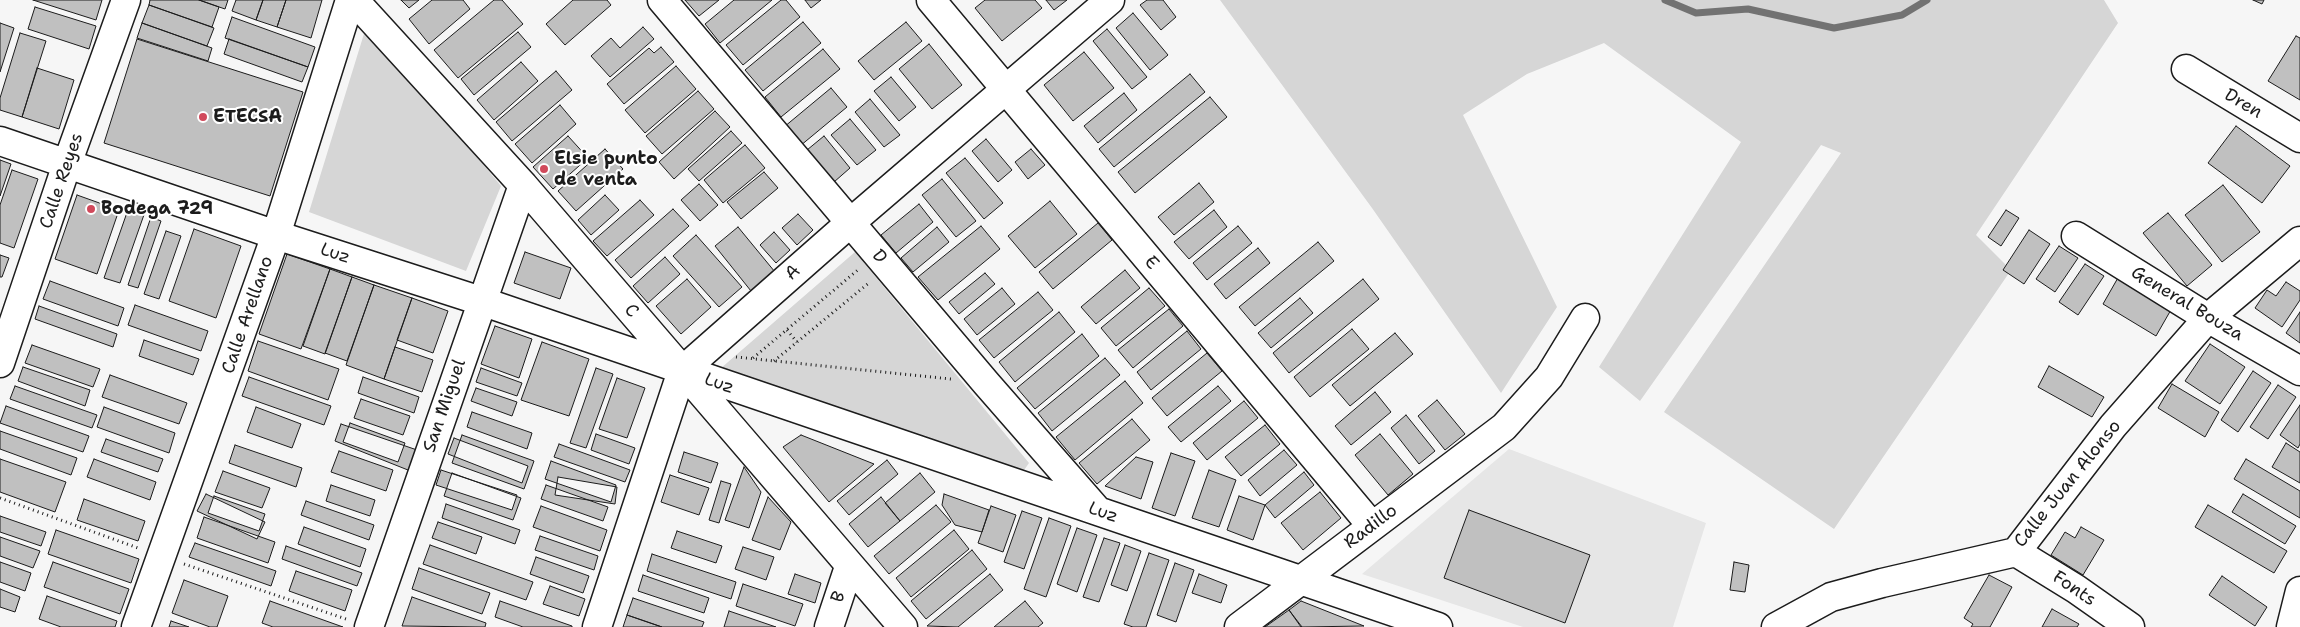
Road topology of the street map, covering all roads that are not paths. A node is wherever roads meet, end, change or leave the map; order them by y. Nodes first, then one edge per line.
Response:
1 (126, 0) edge
2 (350, 0) edge
3 (354, 0) edge
4 (662, 0) edge
5 (931, 0) edge
6 (1110, 0) edge
7 (2186, 69) dead end
8 (1005, 89) junction
9 (2300, 138) edge
10 (0, 141) edge
11 (67, 164) junction
12 (523, 185) junction
13 (850, 223) junction
14 (276, 235) junction
15 (2076, 236) dead end
16 (2300, 241) edge
17 (481, 301) junction
18 (1585, 318) dead end
19 (2208, 318) junction
20 (0, 362) edge
21 (2300, 371) edge
22 (682, 372) junction
23 (1099, 512) junction
24 (1372, 526) junction
25 (2016, 552) junction
26 (849, 566) junction
27 (1300, 580) junction
28 (1428, 625) edge
29 (136, 627) edge
30 (369, 627) edge
31 (597, 627) edge
32 (829, 627) edge
33 (902, 627) edge
34 (1239, 627) edge
35 (1776, 627) edge
36 (2130, 627) edge

1 - 11 street, Calle Reyes
2 - 14 street, Calle Arellano
3 - 12 street, C
4 - 13 street, D
5 - 8 street, E
6 - 8 street, A
7 - 9 street, Dren
8 - 13 street, A
8 - 24 street, E
10 - 11 street, Luz
11 - 14 street, Luz
11 - 20 street, Calle Reyes
12 - 17 street, San Miguel
12 - 22 street, C
13 - 22 street, A
13 - 23 street, D
14 - 17 street, Luz
14 - 29 street, Calle Arellano
15 - 19 street, General Bouza
16 - 19 street, Calle Juan Alonso
17 - 22 street, Luz
17 - 30 street, San Miguel
18 - 24 street, Radillo
19 - 21 street, General Bouza
19 - 25 street, Calle Juan Alonso
22 - 23 street, Luz
22 - 26 street, C
22 - 31 street, A
23 - 27 street, Luz
24 - 27 street, Radillo
25 - 35 street, Calle Juan Alonso
25 - 36 street, Fonts
26 - 32 street, B
26 - 33 street, C
27 - 28 street, Luz
27 - 34 street, Radillo

